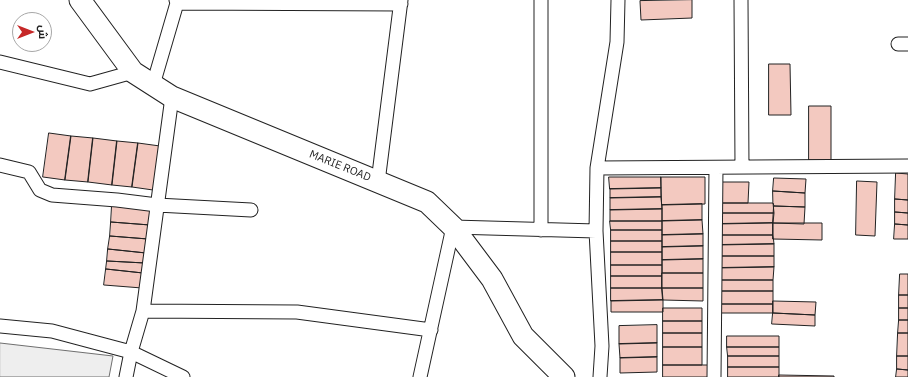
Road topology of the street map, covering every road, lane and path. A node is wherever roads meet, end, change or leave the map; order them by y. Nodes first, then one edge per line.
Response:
1 (80, 0) edge
2 (541, 0) edge
3 (618, 0) edge
4 (741, 0) edge
5 (177, 1) edge
6 (241, 2) edge
7 (401, 2) edge
8 (0, 62) edge
9 (133, 72) junction
10 (153, 85) junction
11 (172, 97) junction
12 (0, 165) edge
13 (908, 166) edge
14 (742, 167) junction
15 (597, 168) junction
16 (716, 168) junction
17 (378, 182) junction
18 (157, 205) junction
19 (251, 210) dead end
20 (453, 227) junction
21 (541, 230) junction
22 (596, 231) junction
23 (143, 311) junction
24 (0, 326) edge
25 (431, 330) junction
26 (131, 352) junction
27 (126, 377) edge
28 (183, 377) edge
29 (420, 377) edge
30 (564, 377) edge
31 (600, 377) edge
32 (714, 377) edge

1 - 9 main road, MARIE ROAD
2 - 21 street
3 - 15 street
4 - 14 street
5 - 6 street
5 - 10 street
6 - 7 street
7 - 17 street
8 - 9 street
9 - 10 main road, MARIE ROAD
10 - 11 main road, MARIE ROAD
11 - 17 main road, MARIE ROAD
11 - 18 street
12 - 18 street
13 - 14 street
14 - 16 street
15 - 16 street
15 - 22 street
16 - 32 street
17 - 20 main road, MARIE ROAD
18 - 19 street
18 - 23 street
20 - 21 street
20 - 25 street
20 - 30 main road, MARIE ROAD
21 - 22 street
22 - 31 street
23 - 25 street
23 - 26 street
24 - 26 street
25 - 29 street
26 - 27 street
26 - 28 street

